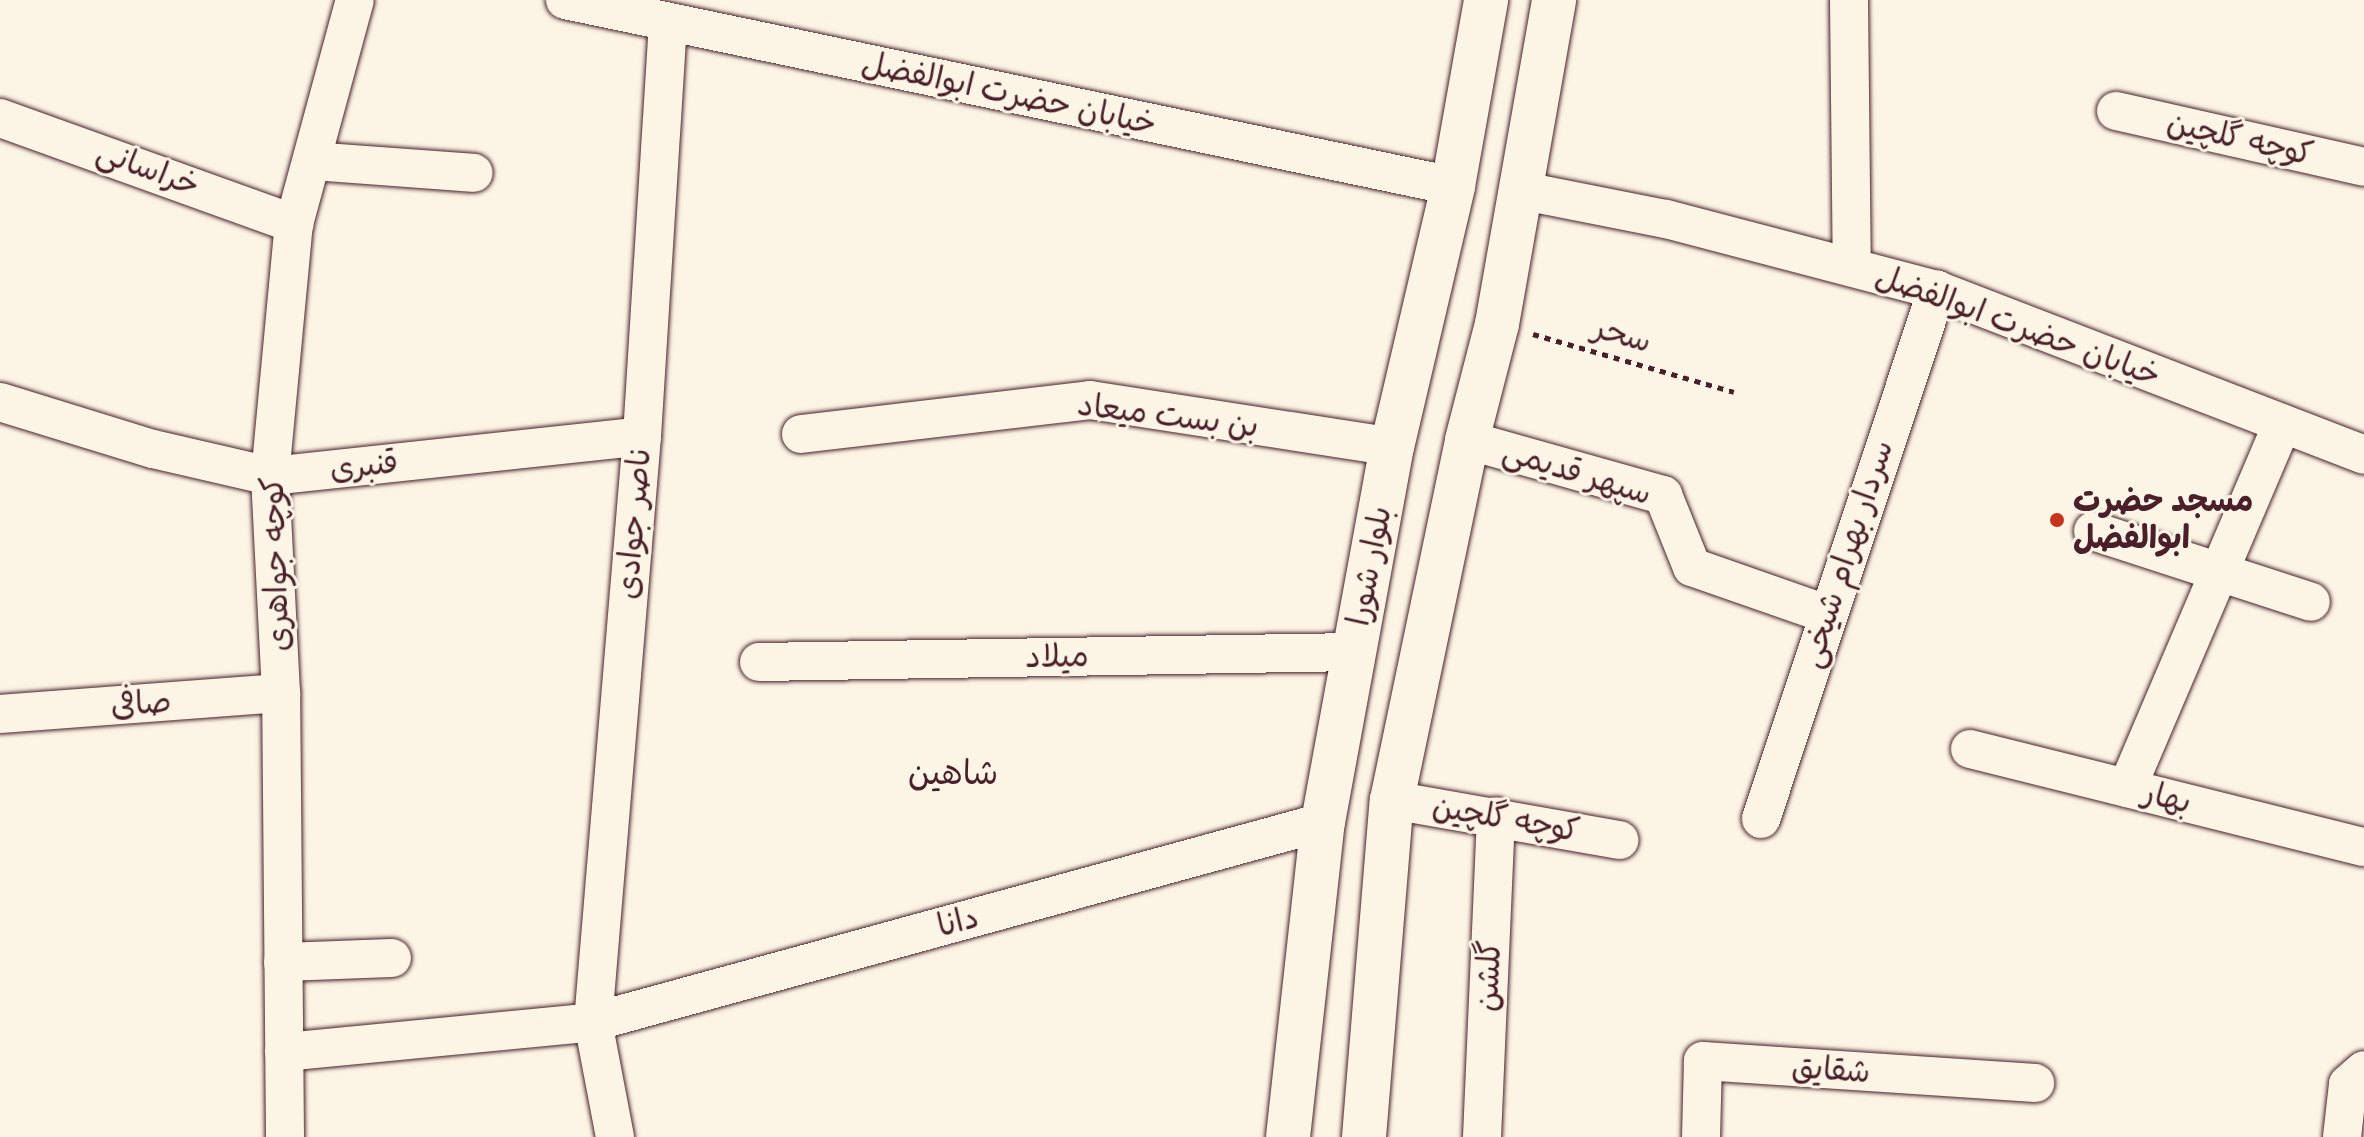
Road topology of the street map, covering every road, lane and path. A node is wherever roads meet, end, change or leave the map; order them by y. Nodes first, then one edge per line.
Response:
1 (355, 0) edge
2 (565, 0) edge
3 (1486, 0) edge
4 (1554, 0) edge
5 (1849, 0) edge
6 (668, 23) junction
7 (2116, 111) dead end
8 (0, 118) edge
9 (312, 161) junction
10 (2364, 167) edge
11 (474, 173) dead end
12 (1453, 186) junction
13 (1524, 191) junction
14 (294, 224) junction
15 (1852, 266) junction
16 (1937, 290) junction
17 (1497, 324) junction
18 (1734, 392) dead end
19 (0, 402) edge
20 (2282, 424) junction
21 (801, 434) dead end
22 (642, 436) junction
23 (1467, 440) junction
24 (1392, 447) junction
25 (2364, 455) edge
26 (270, 476) junction
27 (2093, 531) dead end
28 (2220, 572) junction
29 (2311, 602) dead end
30 (1826, 614) junction
31 (1354, 652) junction
32 (759, 662) dead end
33 (281, 693) junction
34 (0, 714) edge
35 (1970, 749) dead end
36 (2127, 788) junction
37 (1392, 800) junction
38 (1496, 816) junction
39 (1761, 819) dead end
40 (1323, 822) junction
41 (1620, 840) dead end
42 (2364, 847) edge
43 (392, 958) dead end
44 (283, 962) junction
45 (593, 1022) junction
46 (284, 1052) junction
47 (2364, 1070) edge
48 (2035, 1083) dead end
49 (285, 1137) edge
50 (615, 1137) edge
51 (1288, 1137) edge
52 (1364, 1137) edge
53 (1482, 1137) edge
54 (1701, 1137) edge
55 (2342, 1137) edge

1 - 9 street, کوچه جواهری
2 - 6 street, خیابان حضرت ابوالفضل
3 - 12 main road, بلوار شورا
4 - 13 main road
5 - 15 street
6 - 12 street, خیابان حضرت ابوالفضل
6 - 22 street, ناصر جوادی
7 - 10 street, کوچه گلچین
8 - 14 street, خراسانی
9 - 11 street
9 - 14 street, کوچه جواهری
12 - 24 main road, بلوار شورا
13 - 15 street, خیابان حضرت ابوالفضل
13 - 17 main road
14 - 26 street, کوچه جواهری
15 - 16 street, خیابان حضرت ابوالفضل
16 - 20 street, خیابان حضرت ابوالفضل
16 - 30 street, سردار بهرام شیخی
17 - 18 path, سحر
17 - 23 main road
19 - 26 street, قنبری
20 - 25 street, خیابان حضرت ابوالفضل
20 - 28 street
21 - 24 street, بن بست میعاد
22 - 26 street, قنبری
22 - 45 street, ناصر جوادی
23 - 30 street, سپهر قدیمی
23 - 37 main road
24 - 31 main road, بلوار شورا
26 - 33 street, کوچه جواهری
27 - 28 street
28 - 29 street
28 - 36 street
30 - 39 street, سردار بهرام شیخی
31 - 32 street, میلاد
31 - 40 main road, بلوار شورا
33 - 34 street, صافی
33 - 44 street, کوچه جواهری
35 - 36 street, بهار
36 - 42 street, بهار
37 - 38 street, کوچه گلچین
37 - 52 main road
38 - 41 street, کوچه گلچین
38 - 53 street, گلشن
40 - 45 street, دانا
40 - 51 main road, بلوار شورا
43 - 44 street
44 - 46 street, کوچه جواهری
45 - 46 street, دانا
45 - 50 street, ناصر جوادی
46 - 49 street, کوچه جواهری
47 - 55 street
48 - 54 street, شقایق

